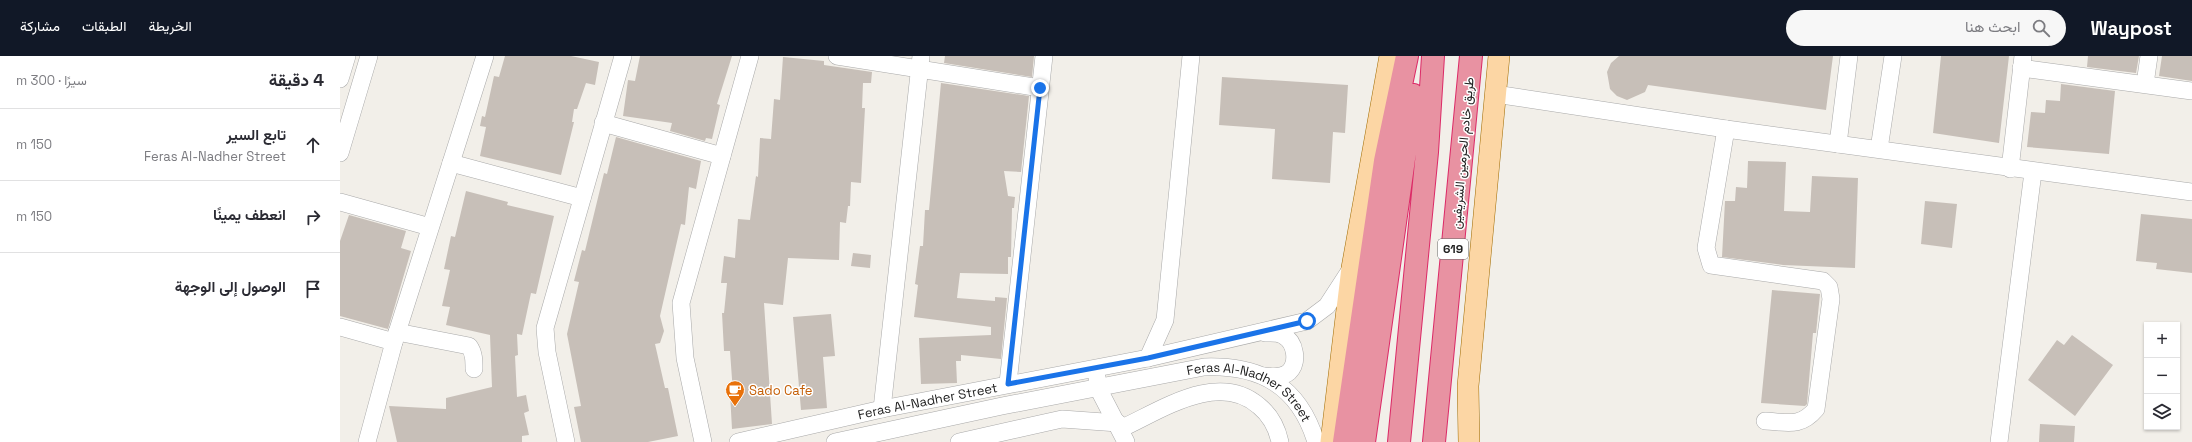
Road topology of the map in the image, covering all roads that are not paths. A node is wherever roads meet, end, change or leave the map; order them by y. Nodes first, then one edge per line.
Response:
1 (347, 56) edge
2 (369, 56) edge
3 (485, 56) edge
4 (622, 56) edge
5 (750, 56) edge
6 (837, 56) edge
7 (1044, 56) edge
8 (1191, 56) edge
9 (1390, 56) edge
10 (1407, 56) edge
11 (1419, 56) edge
12 (1433, 56) edge
13 (1471, 56) edge
14 (1500, 56) edge
15 (1849, 56) edge
16 (1893, 56) edge
17 (2149, 56) edge
18 (920, 62) edge
19 (2022, 62) edge
20 (340, 79) edge
21 (2145, 84) junction
22 (1040, 88) junction
23 (2192, 91) edge
24 (1495, 94) junction
25 (603, 123) junction
26 (1726, 129) junction
27 (1838, 144) junction
28 (1880, 149) junction
29 (340, 153) edge
30 (722, 156) junction
31 (452, 163) junction
32 (2010, 169) junction
33 (2033, 172) junction
34 (2192, 192) edge
35 (582, 198) junction
36 (340, 202) edge
37 (430, 226) junction
38 (1352, 268) junction
39 (340, 327) edge
40 (1263, 332) junction
41 (396, 337) junction
42 (1148, 358) junction
43 (1097, 368) junction
44 (474, 369) dead end
45 (1264, 376) junction
46 (1008, 384) junction
47 (1098, 388) junction
48 (882, 409) junction
49 (1765, 421) dead end
50 (1121, 431) edge
51 (367, 442) edge
52 (566, 442) edge
53 (703, 442) edge
54 (738, 442) edge
55 (835, 442) edge
56 (959, 442) edge
57 (1280, 442) edge
58 (1316, 442) edge
59 (1331, 442) edge
60 (1344, 442) edge
61 (1364, 442) edge
62 (1399, 442) edge
63 (1434, 442) edge
64 (1469, 442) edge
65 (1999, 442) edge

1 - 20 street
2 - 29 street
3 - 31 street
4 - 25 street
5 - 30 street
6 - 18 street
7 - 22 street
8 - 42 street
9 - 38 main road
10 - 60 highway
11 - 61 highway
12 - 62 highway, 619
13 - 63 highway, طريق خادم الحرمين الشريفين / 619
14 - 24 main road
15 - 27 street
16 - 28 street
17 - 21 street
18 - 22 street
18 - 48 street
19 - 21 street
19 - 32 street
21 - 23 street
22 - 46 street
24 - 26 street
24 - 64 main road
25 - 30 street
25 - 35 street
26 - 27 street
26 - 49 street
27 - 28 street
28 - 32 street
30 - 53 street
31 - 35 street
31 - 37 street
32 - 33 street
33 - 34 street
33 - 65 street
35 - 52 street
36 - 37 street
37 - 41 street
38 - 40 street, Feras Al-Nadher Street
38 - 59 main road
39 - 41 street
40 - 42 street, Feras Al-Nadher Street
40 - 45 street
41 - 44 street
41 - 51 street
42 - 43 street, Feras Al-Nadher Street
43 - 46 street, Feras Al-Nadher Street
43 - 47 street
45 - 47 street, Feras Al-Nadher Street
45 - 58 street, Feras Al-Nadher Street
46 - 48 street, Feras Al-Nadher Street
47 - 50 street
47 - 55 street, Feras Al-Nadher Street
48 - 54 street, Feras Al-Nadher Street
50 - 56 street
50 - 57 street

